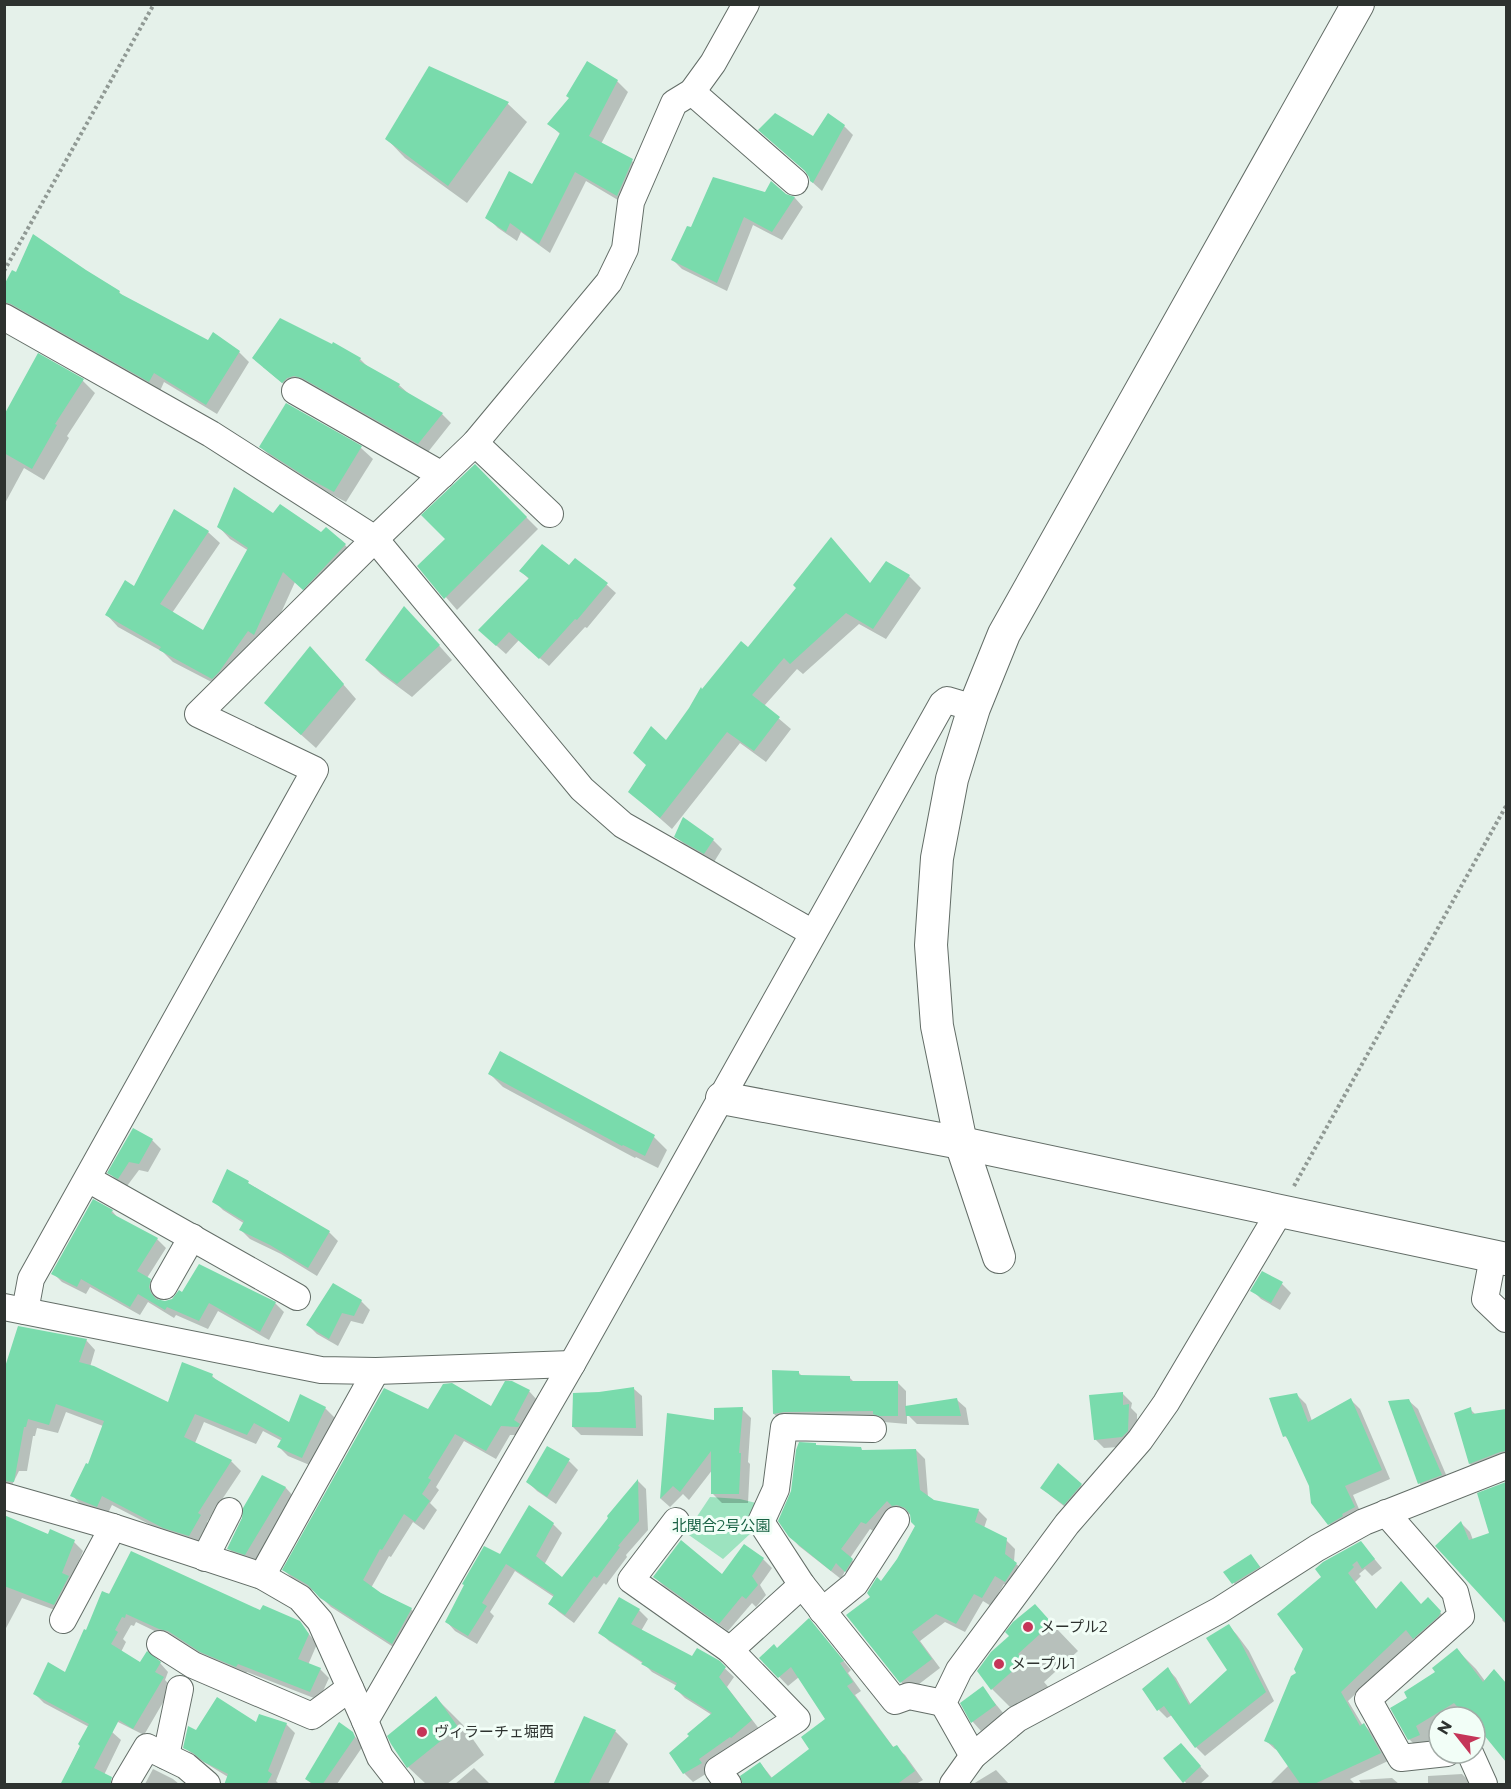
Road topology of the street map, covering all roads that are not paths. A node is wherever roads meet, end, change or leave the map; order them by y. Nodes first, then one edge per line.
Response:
1 (746, 4) edge
2 (1358, 4) edge
3 (692, 92) junction
4 (795, 182) dead end
5 (4, 317) edge
6 (295, 391) dead end
7 (475, 443) junction
8 (441, 475) junction
9 (550, 514) dead end
10 (375, 539) junction
11 (974, 708) junction
12 (813, 933) junction
13 (722, 1098) junction
14 (961, 1143) junction
15 (88, 1179) junction
16 (1280, 1210) junction
17 (192, 1237) junction
18 (999, 1257) dead end
19 (1500, 1258) edge
20 (164, 1286) dead end
21 (297, 1297) dead end
22 (10, 1312) edge
23 (1506, 1319) edge
24 (572, 1364) junction
25 (376, 1371) junction
26 (873, 1429) dead end
27 (1506, 1466) edge
28 (4, 1496) edge
29 (229, 1511) dead end
30 (1386, 1513) junction
31 (896, 1520) dead end
32 (676, 1521) dead end
33 (113, 1527) junction
34 (206, 1558) junction
35 (262, 1576) junction
36 (802, 1586) junction
37 (822, 1611) junction
38 (63, 1620) dead end
39 (160, 1644) dead end
40 (730, 1650) junction
41 (350, 1688) junction
42 (180, 1689) dead end
43 (943, 1702) junction
44 (365, 1721) junction
45 (1427, 1755) edge
46 (166, 1756) junction
47 (973, 1756) junction
48 (1475, 1765) edge
49 (124, 1785) edge
50 (207, 1785) edge
51 (401, 1785) edge
52 (728, 1785) edge
53 (952, 1785) edge
54 (1484, 1785) edge

1 - 3 street
2 - 11 street
3 - 4 street
3 - 7 street
5 - 10 street
6 - 8 street
7 - 8 street
7 - 9 street
8 - 10 street
10 - 12 street
10 - 15 street
11 - 12 street
11 - 14 street
12 - 13 street
13 - 14 street
13 - 24 street
14 - 16 street
14 - 18 street
15 - 17 street
15 - 22 street
16 - 19 street
16 - 43 street
17 - 20 street
17 - 21 street
19 - 23 street
22 - 25 street
24 - 25 street
24 - 44 street
25 - 35 street
26 - 36 street
27 - 30 street
28 - 33 street
29 - 34 street
30 - 45 street
30 - 47 street
31 - 37 street
32 - 40 street
33 - 34 street
33 - 38 street
34 - 35 street
35 - 41 street
36 - 37 street
36 - 40 street
37 - 43 street
39 - 41 street
40 - 52 street
41 - 44 street
42 - 46 street
43 - 47 street
44 - 51 street
46 - 49 street
46 - 50 street
47 - 53 street
48 - 54 street

